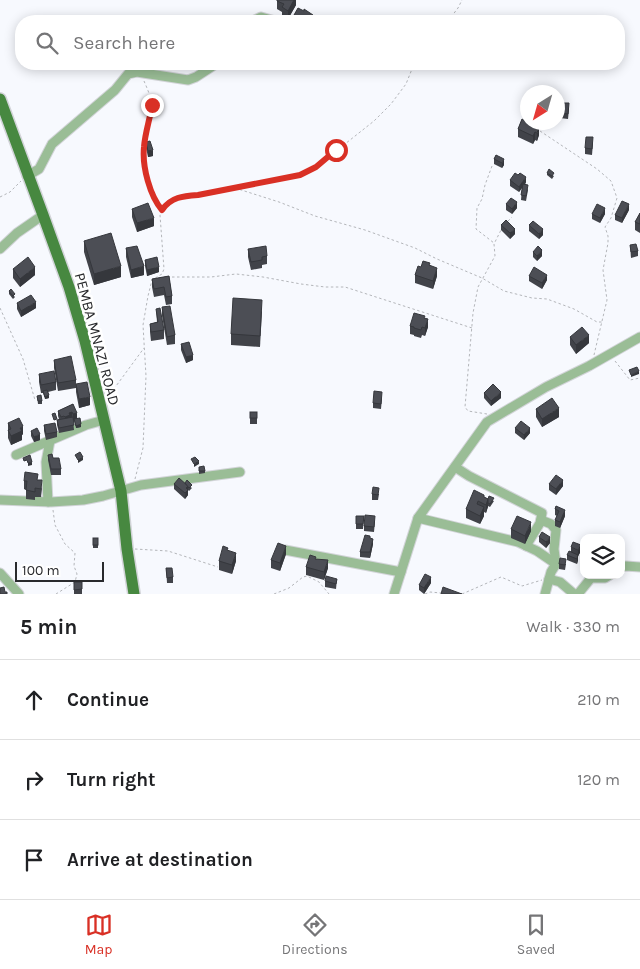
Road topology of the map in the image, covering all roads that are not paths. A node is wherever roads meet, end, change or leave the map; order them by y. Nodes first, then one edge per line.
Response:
1 (136, 70) edge
2 (207, 70) edge
3 (0, 99) edge
4 (27, 176) junction
5 (43, 215) junction
6 (0, 249) edge
7 (640, 337) edge
8 (104, 420) junction
9 (50, 441) junction
10 (16, 455) dead end
11 (455, 467) junction
12 (240, 472) dead end
13 (121, 491) junction
14 (0, 500) edge
15 (50, 502) junction
16 (418, 518) junction
17 (541, 520) junction
18 (526, 546) junction
19 (285, 550) edge
20 (556, 564) junction
21 (625, 566) edge
22 (640, 567) edge
23 (402, 572) junction
24 (0, 574) edge
25 (549, 578) junction
26 (590, 579) edge
27 (19, 594) edge
28 (134, 594) edge
29 (394, 594) edge
30 (545, 594) edge
31 (574, 594) edge
32 (578, 594) edge

1 - 2 street
1 - 4 street
3 - 4 main road, PEMBA MNAZI ROAD
4 - 5 main road, PEMBA MNAZI ROAD
5 - 6 street
5 - 8 main road, PEMBA MNAZI ROAD
7 - 11 street
8 - 9 street
8 - 13 main road, PEMBA MNAZI ROAD
9 - 10 street
9 - 15 street
11 - 16 street
11 - 17 street
12 - 13 street
13 - 15 street
13 - 28 main road, PEMBA MNAZI ROAD
14 - 15 street
16 - 18 street
16 - 23 street
17 - 18 street
17 - 20 street
18 - 20 street
19 - 23 street
20 - 25 street
21 - 22 street
23 - 29 street
24 - 27 street
25 - 30 street
25 - 31 street
26 - 32 street

